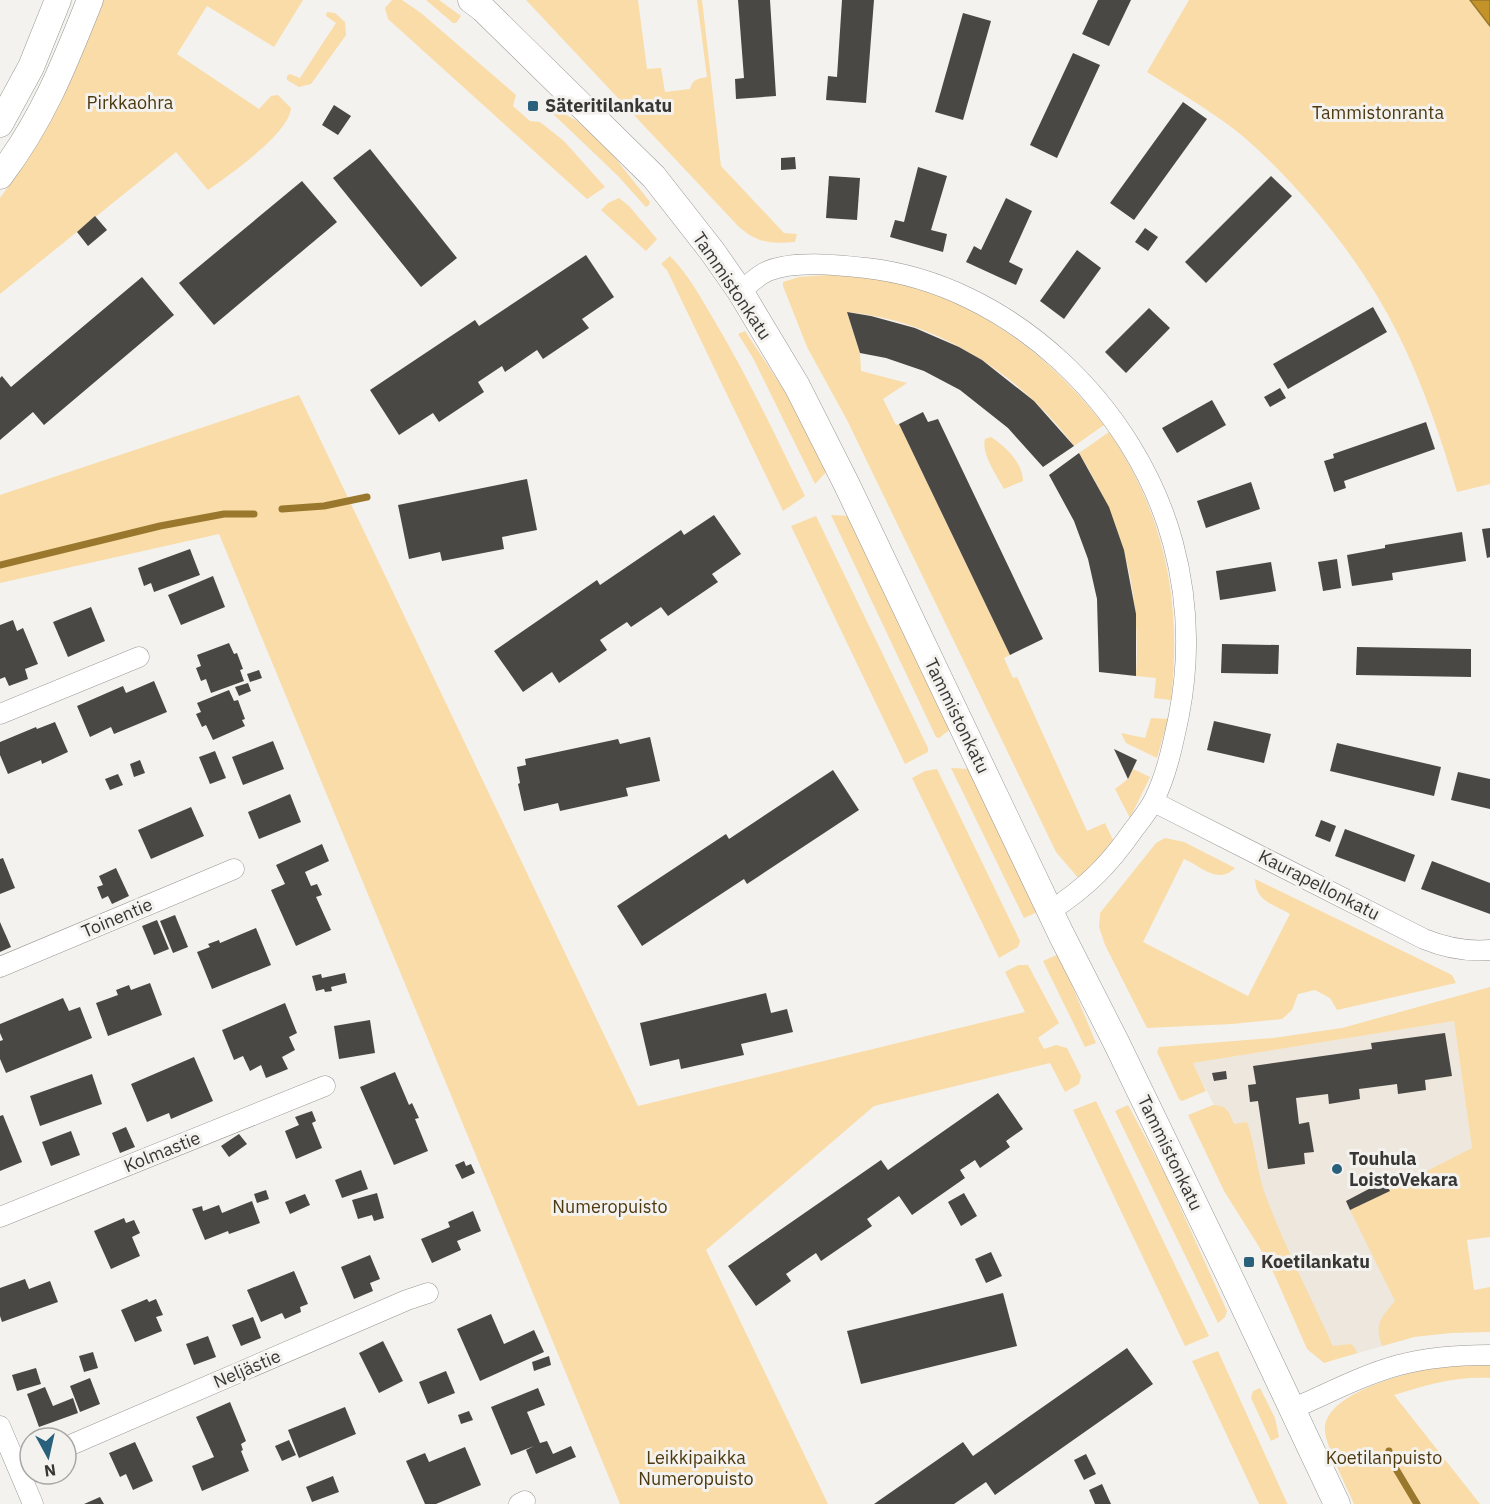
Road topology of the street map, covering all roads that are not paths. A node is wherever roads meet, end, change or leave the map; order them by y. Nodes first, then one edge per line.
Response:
1 (58, 0) edge
2 (90, 0) edge
3 (471, 0) edge
4 (0, 124) edge
5 (0, 131) edge
6 (22, 146) junction
7 (0, 176) edge
8 (740, 291) junction
9 (139, 657) dead end
10 (0, 714) edge
11 (1154, 802) junction
12 (234, 869) dead end
13 (1050, 911) junction
14 (1490, 950) edge
15 (0, 967) edge
16 (325, 1086) dead end
17 (0, 1217) edge
18 (428, 1293) dead end
19 (1490, 1355) edge
20 (1293, 1409) junction
21 (0, 1426) edge
22 (78, 1442) edge
23 (18, 1454) edge
24 (29, 1486) edge
25 (33, 1504) edge
26 (1337, 1504) edge

1 - 4 street
2 - 6 street
3 - 8 street, Tammistonkatu
5 - 6 street
6 - 7 street
8 - 11 street
8 - 13 street, Tammistonkatu
9 - 10 street
11 - 13 street
11 - 14 street, Kaurapellonkatu
12 - 15 street, Toinentie
13 - 20 street, Tammistonkatu
16 - 17 street, Kolmastie
18 - 22 street, Neljästie
19 - 20 street
20 - 26 street, Tammistonkatu
21 - 23 street
24 - 25 street

